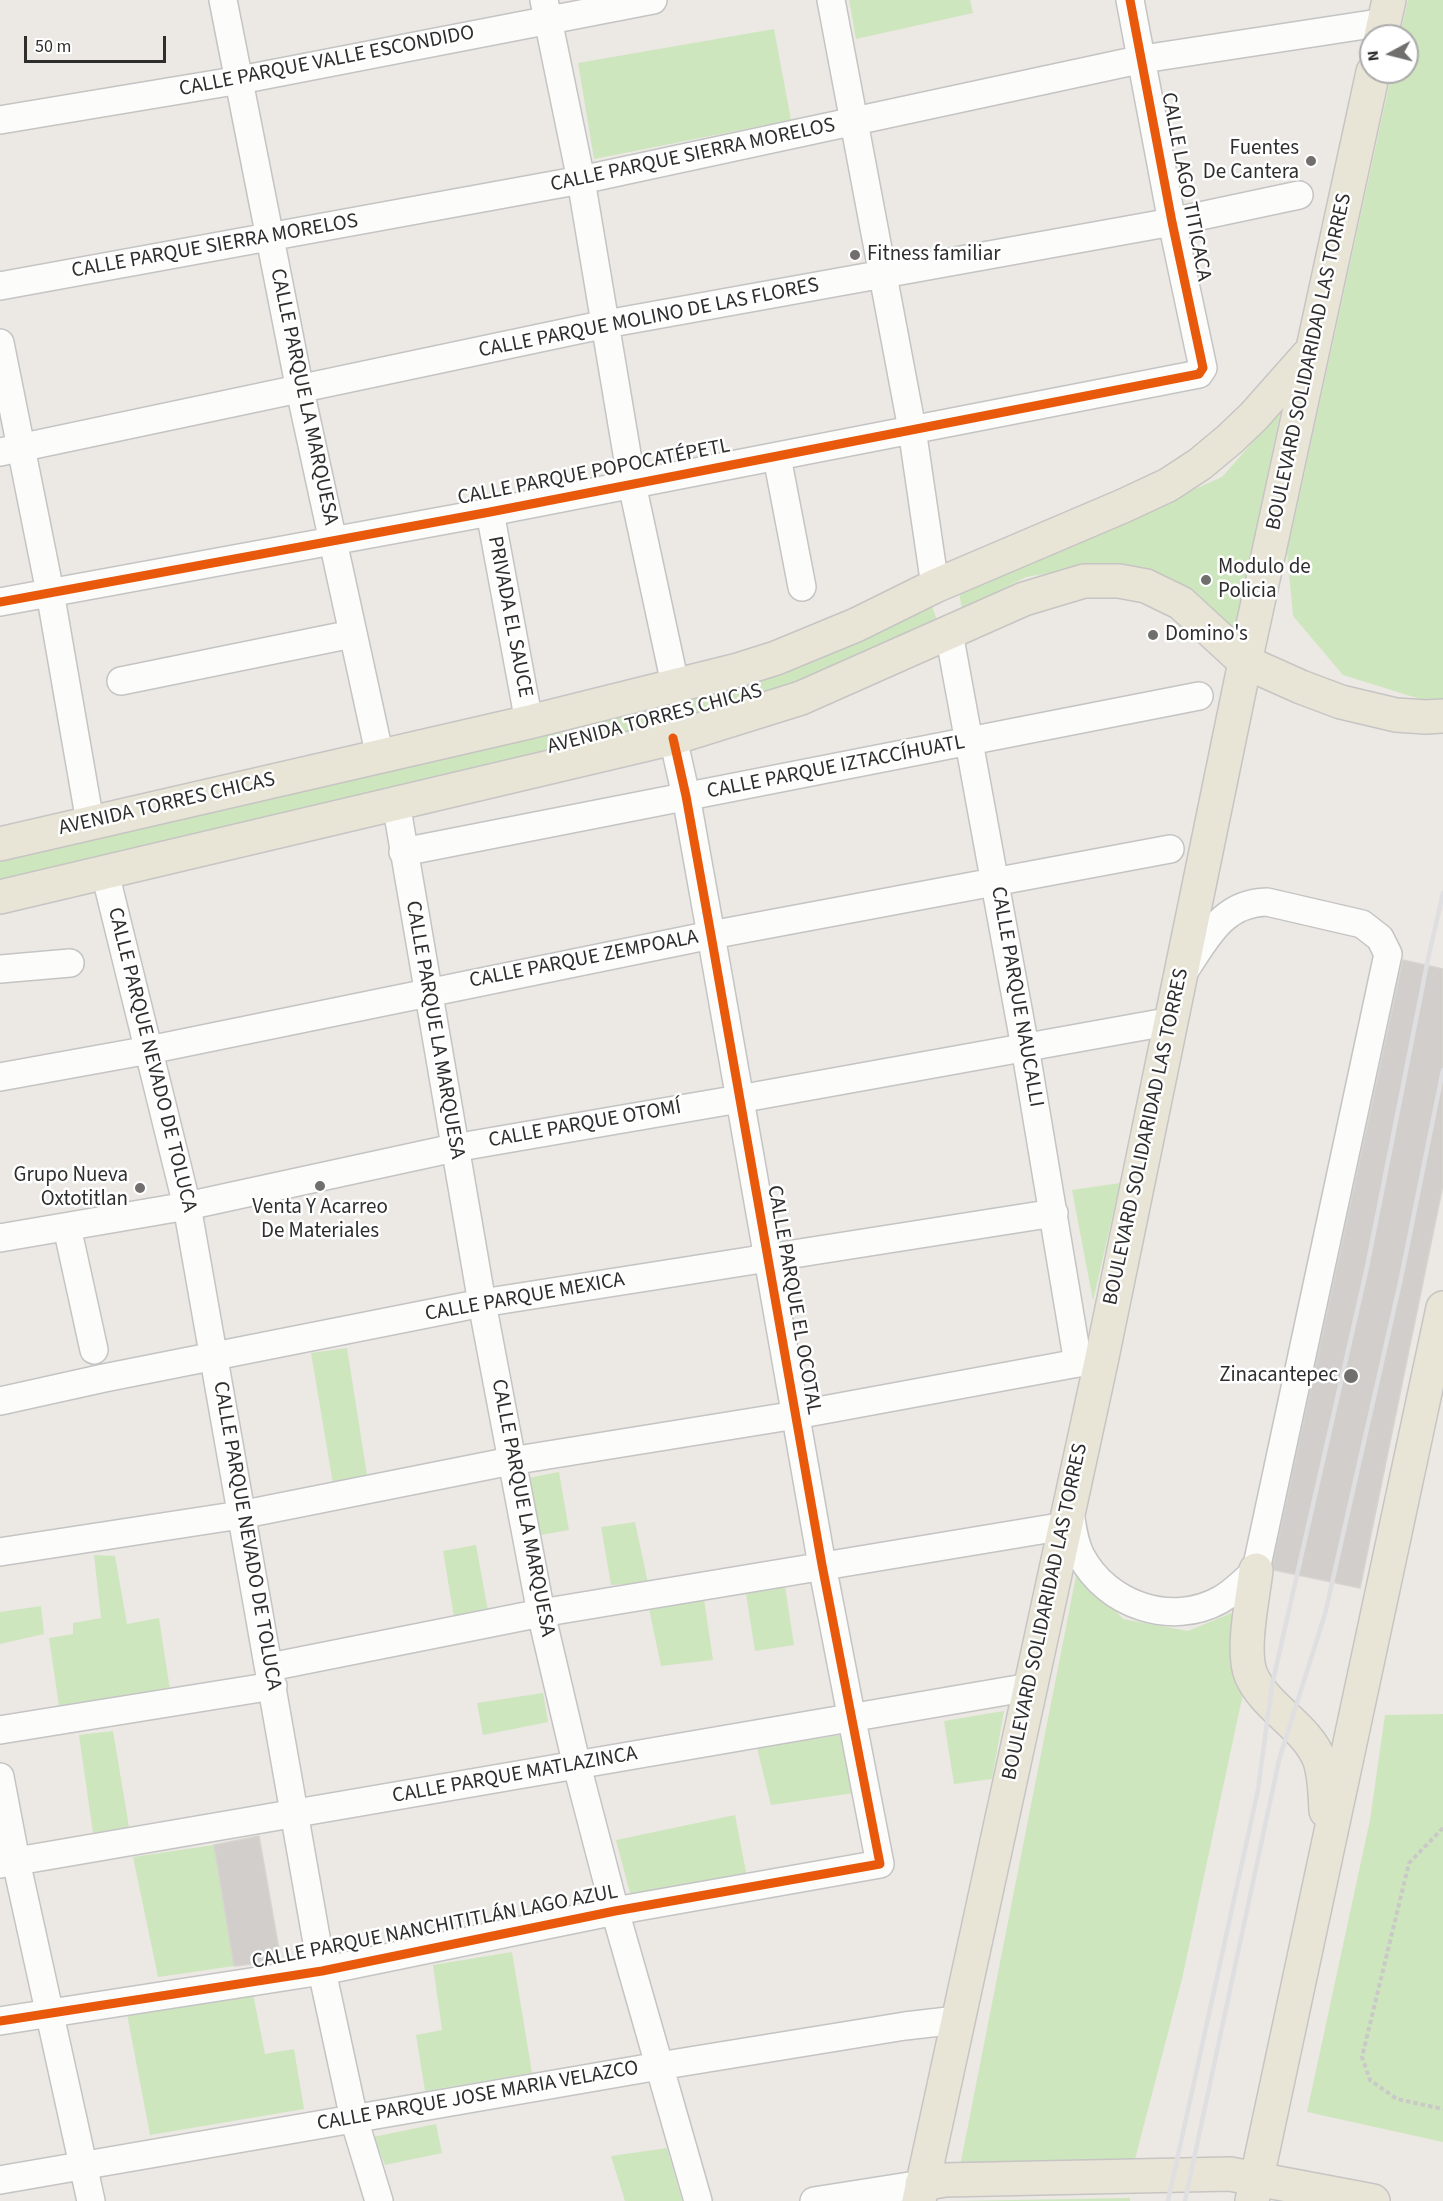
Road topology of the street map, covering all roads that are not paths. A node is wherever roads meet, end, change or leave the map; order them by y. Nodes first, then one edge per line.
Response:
1 (223, 0) edge
2 (653, 0) edge
3 (831, 0) edge
4 (1130, 0) edge
5 (546, 10) edge
6 (1385, 19) edge
7 (1143, 59) junction
8 (240, 81) junction
9 (1371, 84) edge
10 (0, 120) edge
11 (854, 122) junction
12 (581, 180) junction
13 (1299, 195) dead end
14 (1172, 222) junction
15 (271, 236) junction
16 (884, 275) junction
17 (0, 286) edge
18 (606, 324) junction
19 (0, 343) edge
20 (1311, 352) junction
21 (1195, 376) joint
22 (300, 390) junction
23 (912, 429) junction
24 (11, 450) edge
25 (777, 457) junction
26 (632, 484) junction
27 (490, 512) junction
28 (333, 540) junction
29 (935, 586) junction
30 (802, 587) dead end
31 (50, 592) junction
32 (0, 602) edge
33 (949, 633) junction
34 (352, 634) junction
35 (1245, 662) junction
36 (121, 681) dead end
37 (675, 684) junction
38 (1199, 696) dead end
39 (572, 711) junction
40 (1443, 716) edge
41 (529, 722) junction
42 (673, 738) junction
43 (968, 743) junction
44 (380, 757) junction
45 (585, 759) junction
46 (686, 796) junction
47 (396, 803) junction
48 (90, 822) junction
49 (0, 844) edge
50 (1170, 849) dead end
51 (403, 852) junction
52 (105, 873) junction
53 (995, 882) junction
54 (0, 897) edge
55 (711, 935) junction
56 (70, 963) dead end
57 (0, 969) edge
58 (1180, 978) junction
59 (428, 991) junction
60 (1172, 1021) junction
61 (1025, 1047) junction
62 (149, 1050) junction
63 (0, 1077) edge
64 (739, 1099) junction
65 (454, 1148) junction
66 (188, 1206) junction
67 (1054, 1213) junction
68 (67, 1227) junction
69 (0, 1238) edge
70 (768, 1259) junction
71 (482, 1304) junction
72 (1443, 1308) edge
73 (94, 1350) dead end
74 (215, 1356) junction
75 (1089, 1362) junction
76 (0, 1401) edge
77 (796, 1415) junction
78 (511, 1461) junction
79 (1067, 1514) junction
80 (240, 1515) junction
81 (0, 1552) edge
82 (822, 1565) junction
83 (1256, 1570) junction
84 (541, 1613) junction
85 (271, 1676) junction
86 (1030, 1687) junction
87 (851, 1717) junction
88 (0, 1730) edge
89 (577, 1766) junction
90 (0, 1777) edge
91 (295, 1812) junction
92 (1328, 1843) junction
93 (8, 1863) edge
94 (877, 1866) joint
95 (615, 1911) junction
96 (322, 1971) junction
97 (49, 2013) junction
98 (957, 2020) junction
99 (0, 2021) edge
100 (659, 2066) junction
101 (354, 2119) junction
102 (1264, 2142) junction
103 (83, 2164) junction
104 (0, 2180) edge
105 (1305, 2187) junction
106 (1255, 2190) edge
107 (920, 2192) edge
108 (91, 2201) edge
109 (379, 2201) edge
110 (698, 2201) edge
111 (814, 2201) edge
112 (1373, 2201) edge

1 - 8 street, CALLE PARQUE LA MARQUESA
2 - 5 street, CALLE PARQUE VALLE ESCONDIDO
3 - 11 street
4 - 7 street, CALLE LAGO TITICACA
5 - 8 street, CALLE PARQUE VALLE ESCONDIDO
5 - 12 street
6 - 7 street, CALLE PARQUE SIERRA MORELOS
7 - 11 street, CALLE PARQUE SIERRA MORELOS
7 - 14 street, CALLE LAGO TITICACA
8 - 10 street, CALLE PARQUE VALLE ESCONDIDO
8 - 15 street, CALLE PARQUE LA MARQUESA
9 - 20 main road, BOULEVARD SOLIDARIDAD LAS TORRES
11 - 12 street, CALLE PARQUE SIERRA MORELOS
11 - 16 street
12 - 15 street, CALLE PARQUE SIERRA MORELOS
12 - 18 street
13 - 14 street, CALLE PARQUE MOLINO DE LAS FLORES
14 - 16 street, CALLE PARQUE MOLINO DE LAS FLORES
14 - 21 street, CALLE LAGO TITICACA
15 - 17 street, CALLE PARQUE SIERRA MORELOS
15 - 22 street, CALLE PARQUE LA MARQUESA
16 - 18 street, CALLE PARQUE MOLINO DE LAS FLORES
16 - 23 street
18 - 22 street, CALLE PARQUE MOLINO DE LAS FLORES
18 - 26 street
19 - 24 street
20 - 29 main road, AVENIDA TORRES CHICAS
20 - 35 main road, BOULEVARD SOLIDARIDAD LAS TORRES
21 - 23 street, CALLE PARQUE POPOCATÉPETL
22 - 24 street, CALLE PARQUE MOLINO DE LAS FLORES
22 - 28 street, CALLE PARQUE LA MARQUESA
23 - 25 street, CALLE PARQUE POPOCATÉPETL
23 - 29 street
24 - 31 street
25 - 26 street, CALLE PARQUE POPOCATÉPETL
25 - 30 street
26 - 27 street, CALLE PARQUE POPOCATÉPETL
26 - 37 street
27 - 28 street, CALLE PARQUE POPOCATÉPETL
27 - 41 street, PRIVADA EL SAUCE
28 - 31 street, CALLE PARQUE POPOCATÉPETL
28 - 34 street, CALLE PARQUE LA MARQUESA
29 - 33 main road
29 - 37 main road, AVENIDA TORRES CHICAS
31 - 32 street, CALLE PARQUE POPOCATÉPETL
31 - 48 street
33 - 35 main road, AVENIDA TORRES CHICAS
33 - 42 main road, AVENIDA TORRES CHICAS
33 - 43 street, CALLE PARQUE NAUCALLI
34 - 36 street
34 - 44 street, CALLE PARQUE LA MARQUESA
35 - 40 main road, AVENIDA TORRES CHICAS
35 - 58 main road, BOULEVARD SOLIDARIDAD LAS TORRES
37 - 39 main road, AVENIDA TORRES CHICAS
38 - 43 street, CALLE PARQUE IZTACCÍHUATL
39 - 41 main road, AVENIDA TORRES CHICAS
39 - 45 main road
41 - 44 main road, AVENIDA TORRES CHICAS
42 - 45 main road, AVENIDA TORRES CHICAS
42 - 46 street, CALLE PARQUE EL OCOTAL
43 - 46 street, CALLE PARQUE IZTACCÍHUATL
43 - 53 street, CALLE PARQUE NAUCALLI
44 - 48 main road, AVENIDA TORRES CHICAS
45 - 47 main road, AVENIDA TORRES CHICAS
46 - 51 street, CALLE PARQUE IZTACCÍHUATL
46 - 55 street, CALLE PARQUE EL OCOTAL
47 - 51 street, CALLE PARQUE LA MARQUESA
47 - 52 main road, AVENIDA TORRES CHICAS
48 - 49 main road, AVENIDA TORRES CHICAS
50 - 53 street, CALLE PARQUE ZEMPOALA
51 - 59 street, CALLE PARQUE LA MARQUESA
52 - 54 main road, AVENIDA TORRES CHICAS
52 - 62 street, CALLE PARQUE NEVADO DE TOLUCA
53 - 55 street, CALLE PARQUE ZEMPOALA
53 - 61 street, CALLE PARQUE NAUCALLI
55 - 59 street, CALLE PARQUE ZEMPOALA
55 - 64 street, CALLE PARQUE EL OCOTAL
56 - 57 street
58 - 60 main road, BOULEVARD SOLIDARIDAD LAS TORRES
58 - 83 street
59 - 62 street, CALLE PARQUE ZEMPOALA
59 - 65 street, CALLE PARQUE LA MARQUESA
60 - 61 street, CALLE PARQUE OTOMÍ
60 - 75 main road, BOULEVARD SOLIDARIDAD LAS TORRES
61 - 64 street, CALLE PARQUE OTOMÍ
61 - 67 street, CALLE PARQUE NAUCALLI
62 - 63 street, CALLE PARQUE ZEMPOALA
62 - 66 street, CALLE PARQUE NEVADO DE TOLUCA
64 - 65 street, CALLE PARQUE OTOMÍ
64 - 70 street, CALLE PARQUE EL OCOTAL
65 - 66 street, CALLE PARQUE OTOMÍ
65 - 71 street, CALLE PARQUE LA MARQUESA
66 - 68 street, CALLE PARQUE OTOMÍ
66 - 74 street, CALLE PARQUE NEVADO DE TOLUCA
67 - 70 street, CALLE PARQUE MEXICA
67 - 75 street, CALLE PARQUE NAUCALLI
68 - 69 street, CALLE PARQUE OTOMÍ
68 - 73 street
70 - 71 street, CALLE PARQUE MEXICA
70 - 77 street, CALLE PARQUE EL OCOTAL
71 - 74 street, CALLE PARQUE MEXICA
71 - 78 street, CALLE PARQUE LA MARQUESA
72 - 92 main road
74 - 76 street, CALLE PARQUE MEXICA
74 - 80 street, CALLE PARQUE NEVADO DE TOLUCA
75 - 77 street
75 - 79 main road, BOULEVARD SOLIDARIDAD LAS TORRES
77 - 78 street
77 - 82 street, CALLE PARQUE EL OCOTAL
78 - 80 street
78 - 84 street, CALLE PARQUE LA MARQUESA
79 - 82 street
79 - 83 street
79 - 86 main road, BOULEVARD SOLIDARIDAD LAS TORRES
80 - 81 street
80 - 85 street, CALLE PARQUE NEVADO DE TOLUCA
82 - 84 street
82 - 87 street, CALLE PARQUE EL OCOTAL
83 - 92 main road
84 - 85 street
84 - 89 street, CALLE PARQUE LA MARQUESA
85 - 88 street
85 - 91 street, CALLE PARQUE NEVADO DE TOLUCA
86 - 87 street, CALLE PARQUE MATLAZINCA
86 - 98 main road, BOULEVARD SOLIDARIDAD LAS TORRES
87 - 89 street, CALLE PARQUE MATLAZINCA
87 - 94 street, CALLE PARQUE EL OCOTAL
89 - 91 street, CALLE PARQUE MATLAZINCA
89 - 95 street, CALLE PARQUE LA MARQUESA
90 - 93 street
91 - 93 street, CALLE PARQUE MATLAZINCA
91 - 96 street, CALLE PARQUE NEVADO DE TOLUCA
92 - 102 main road
93 - 97 street
94 - 95 street, CALLE PARQUE NANCHITITLÁN LAGO AZUL
95 - 96 street, CALLE PARQUE NANCHITITLÁN LAGO AZUL
95 - 100 street, CALLE PARQUE LA MARQUESA
96 - 97 street, CALLE PARQUE NANCHITITLÁN LAGO AZUL
96 - 101 street, CALLE PARQUE NEVADO DE TOLUCA
97 - 99 street, CALLE PARQUE NANCHITITLÁN LAGO AZUL
97 - 103 street
98 - 100 street, CALLE PARQUE JOSE MARIA VELAZCO
98 - 107 main road, BOULEVARD SOLIDARIDAD LAS TORRES
100 - 101 street, CALLE PARQUE JOSE MARIA VELAZCO
100 - 110 street, CALLE PARQUE LA MARQUESA
101 - 103 street, CALLE PARQUE JOSE MARIA VELAZCO
101 - 109 street, CALLE PARQUE NEVADO DE TOLUCA
102 - 105 main road
102 - 106 main road
103 - 104 street, CALLE PARQUE JOSE MARIA VELAZCO
103 - 108 street
105 - 106 main road
105 - 112 main road
106 - 107 main road
107 - 111 street

